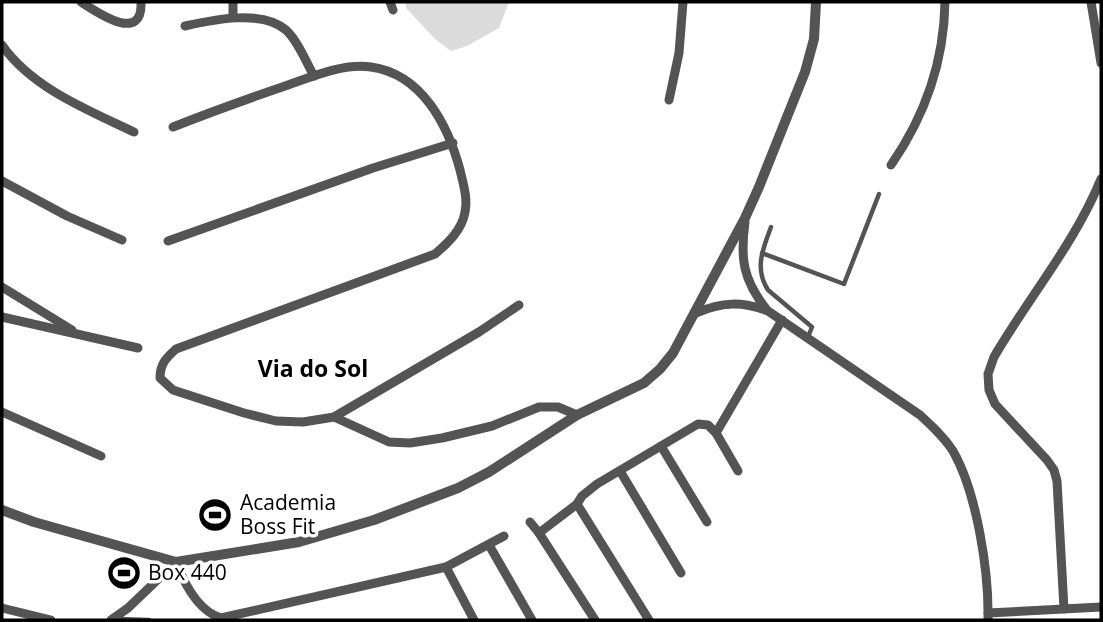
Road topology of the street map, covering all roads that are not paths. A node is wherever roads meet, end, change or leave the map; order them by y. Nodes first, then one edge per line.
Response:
1 (81, 2) edge
2 (141, 2) edge
3 (233, 2) edge
4 (683, 2) edge
5 (816, 2) edge
6 (946, 2) edge
7 (1091, 2) edge
8 (233, 17) junction
9 (185, 26) dead end
10 (2, 45) edge
11 (1101, 63) edge
12 (314, 76) junction
13 (669, 100) dead end
14 (173, 127) dead end
15 (134, 132) dead end
16 (453, 143) junction
17 (891, 165) dead end
18 (1101, 179) edge
19 (2, 181) edge
20 (879, 194) dead end
21 (745, 218) junction
22 (771, 227) dead end
23 (122, 240) dead end
24 (168, 241) dead end
25 (762, 253) junction
26 (2, 287) edge
27 (519, 305) dead end
28 (768, 311) junction
29 (696, 313) junction
30 (2, 317) edge
31 (782, 320) junction
32 (81, 335) junction
33 (808, 338) junction
34 (138, 348) dead end
35 (2, 412) edge
36 (577, 415) junction
37 (334, 417) junction
38 (716, 433) junction
39 (661, 446) junction
40 (101, 456) dead end
41 (620, 471) junction
42 (738, 471) dead end
43 (576, 504) junction
44 (2, 510) edge
45 (530, 522) dead end
46 (707, 522) dead end
47 (539, 533) junction
48 (504, 536) dead end
49 (489, 545) junction
50 (176, 562) junction
51 (446, 567) junction
52 (681, 573) dead end
53 (1101, 607) edge
54 (2, 608) edge
55 (1064, 609) junction
56 (988, 617) edge
57 (51, 620) edge
58 (113, 620) edge
59 (149, 620) edge
60 (474, 620) edge
61 (532, 620) edge
62 (595, 620) edge
63 (649, 620) edge

1 - 2 street
3 - 8 street
4 - 13 street
5 - 21 street
6 - 17 street
7 - 11 street
8 - 9 street
8 - 12 street
10 - 15 street
12 - 14 street
12 - 16 street
16 - 24 street
16 - 37 street
18 - 55 street
19 - 23 street
20 - 25 lane
21 - 28 street
21 - 29 street
22 - 25 lane
25 - 33 lane
26 - 32 street
27 - 37 street
28 - 29 street
28 - 31 street
29 - 36 street
30 - 32 street
31 - 33 street
31 - 38 street
32 - 34 street
33 - 56 street
35 - 40 street
36 - 37 street
36 - 50 street
38 - 39 street
38 - 42 street
39 - 41 street
39 - 46 street
41 - 43 street
41 - 52 street
43 - 47 street
43 - 63 street
44 - 50 street
45 - 47 street
47 - 62 street
48 - 49 street
49 - 51 street
49 - 61 street
50 - 51 street
50 - 58 street
51 - 60 street
53 - 55 street
54 - 57 street
55 - 56 street
58 - 59 lane

